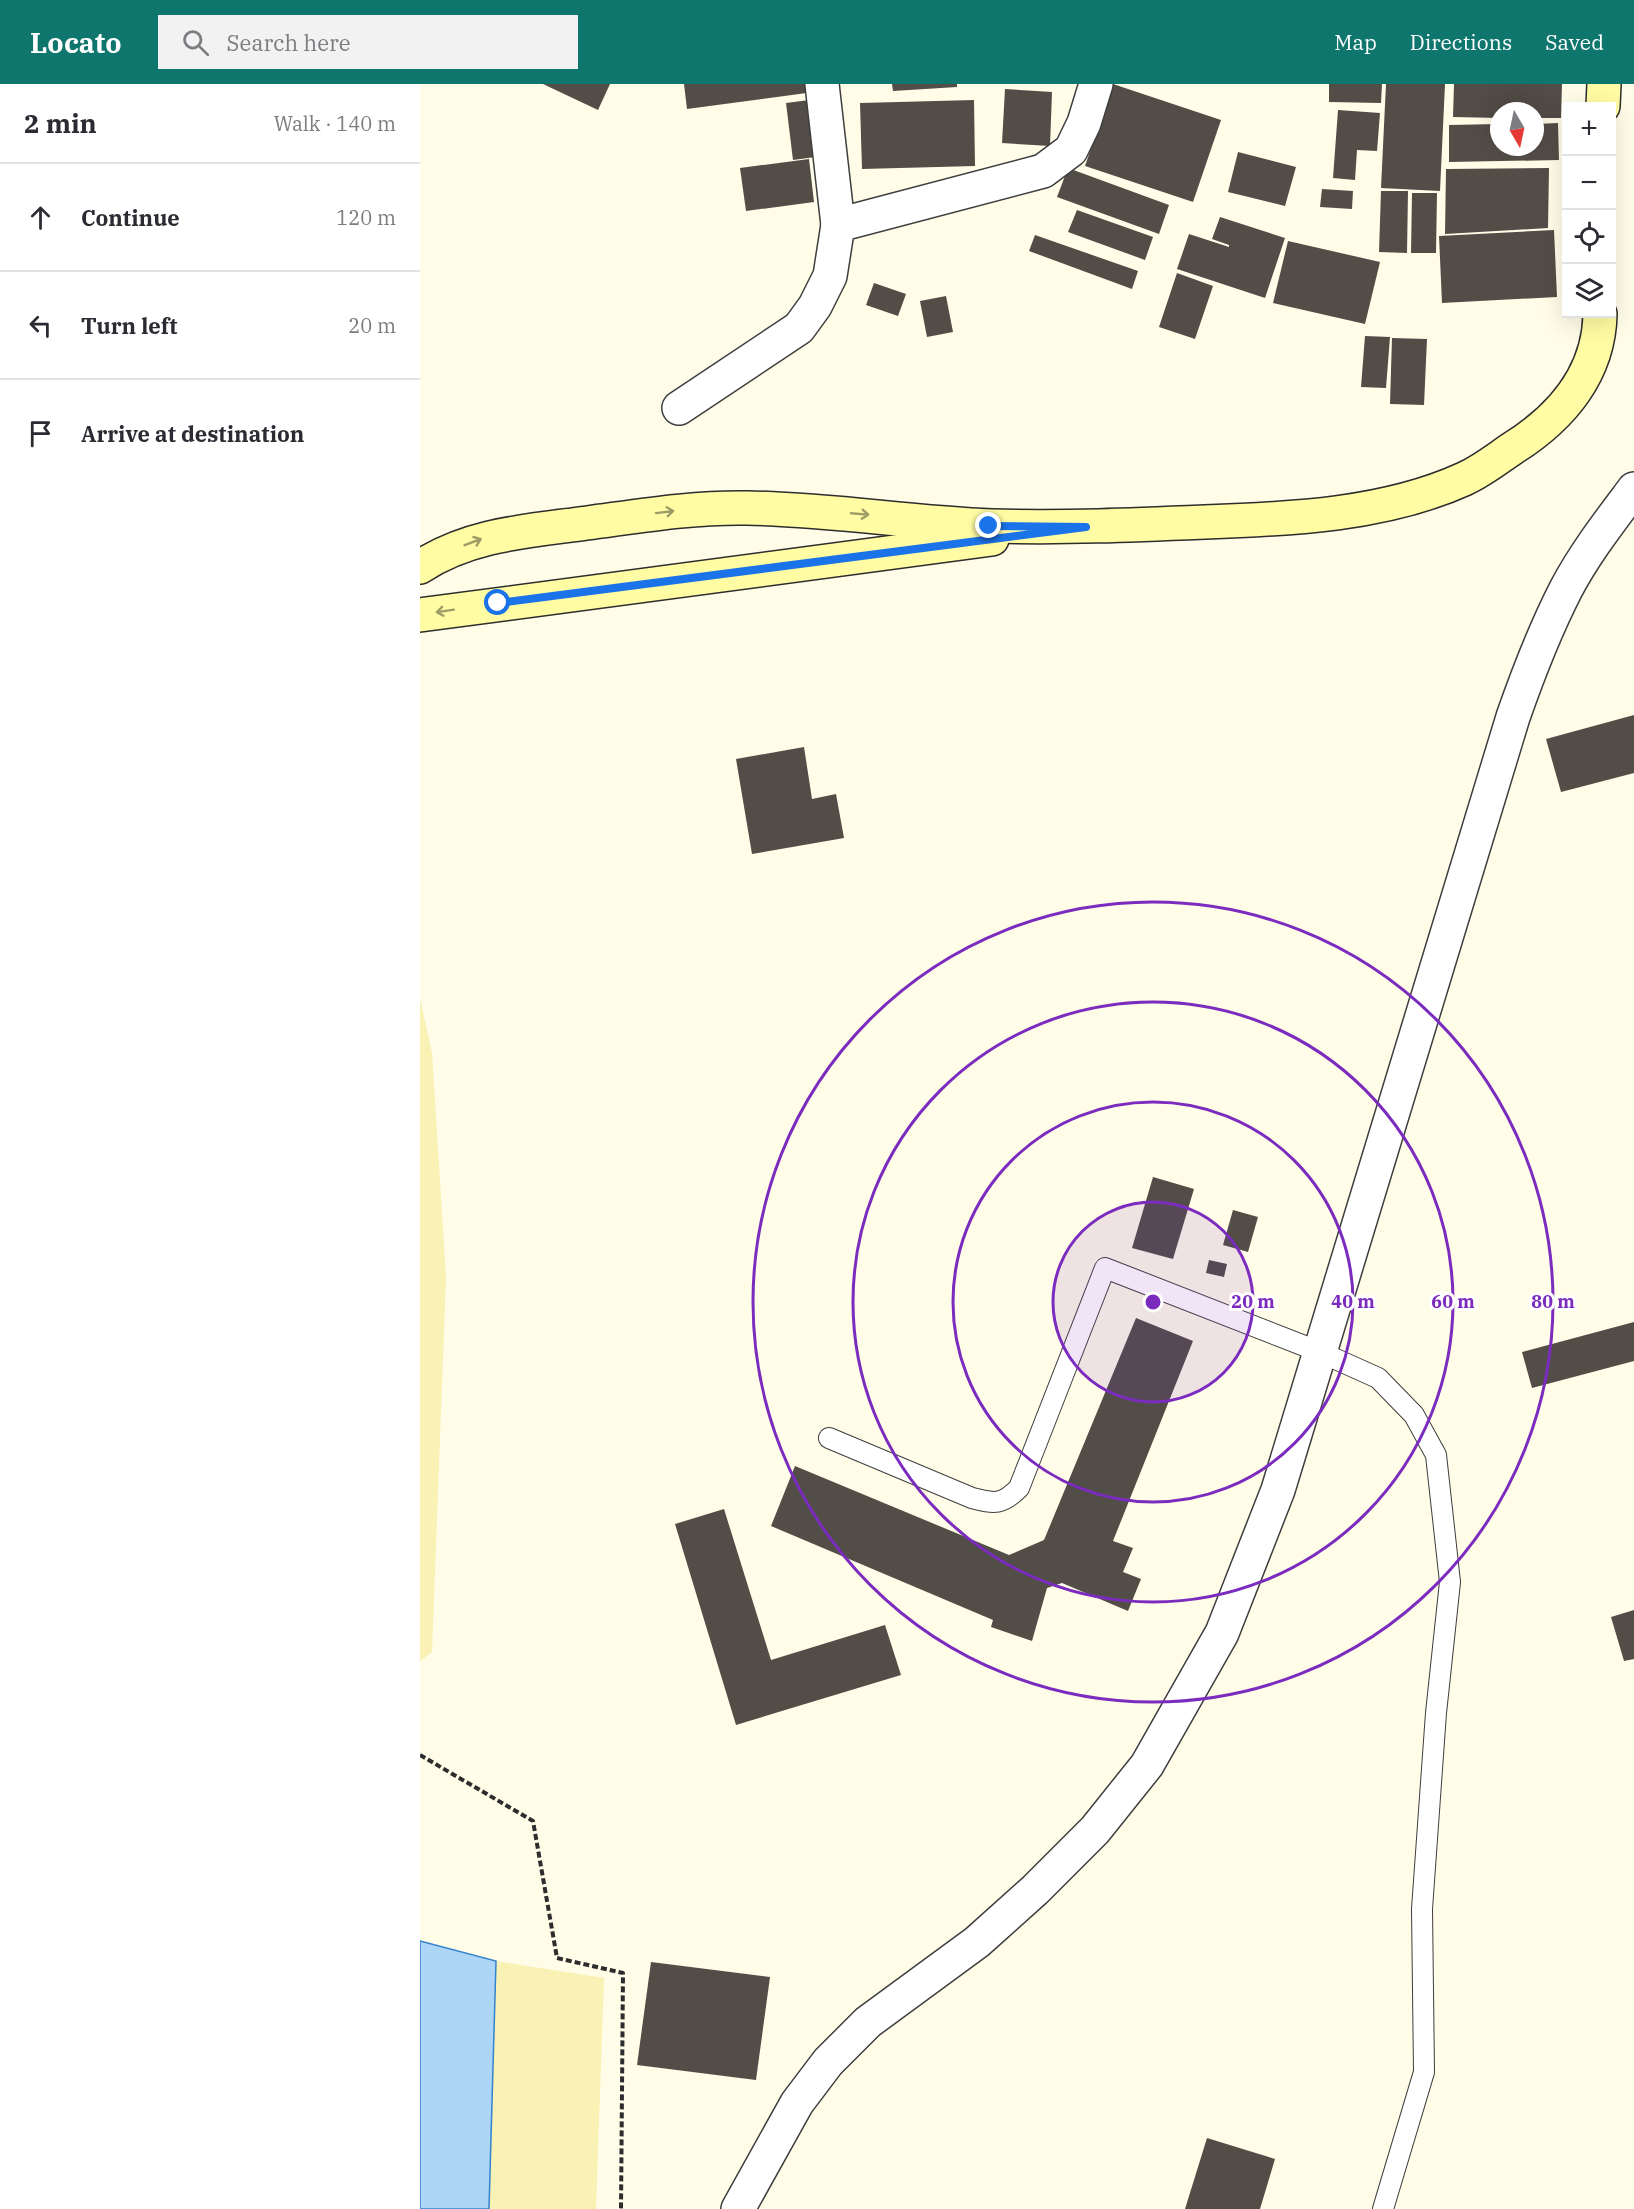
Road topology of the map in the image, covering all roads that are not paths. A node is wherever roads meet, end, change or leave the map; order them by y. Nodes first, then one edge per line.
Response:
1 (822, 84) edge
2 (1096, 84) edge
3 (1604, 84) edge
4 (1603, 102) edge
5 (838, 225) junction
6 (1600, 318) edge
7 (679, 408) dead end
8 (1634, 489) edge
9 (1086, 527) junction
10 (420, 567) edge
11 (420, 615) edge
12 (1320, 1352) junction
13 (829, 1438) dead end
14 (738, 2209) edge
15 (1383, 2209) edge

1 - 5 street
2 - 5 street
3 - 4 street
5 - 7 street
6 - 9 street
8 - 12 street
10 -> 9 street
9 -> 11 street
12 - 13 lane
12 - 14 street
12 - 15 lane

